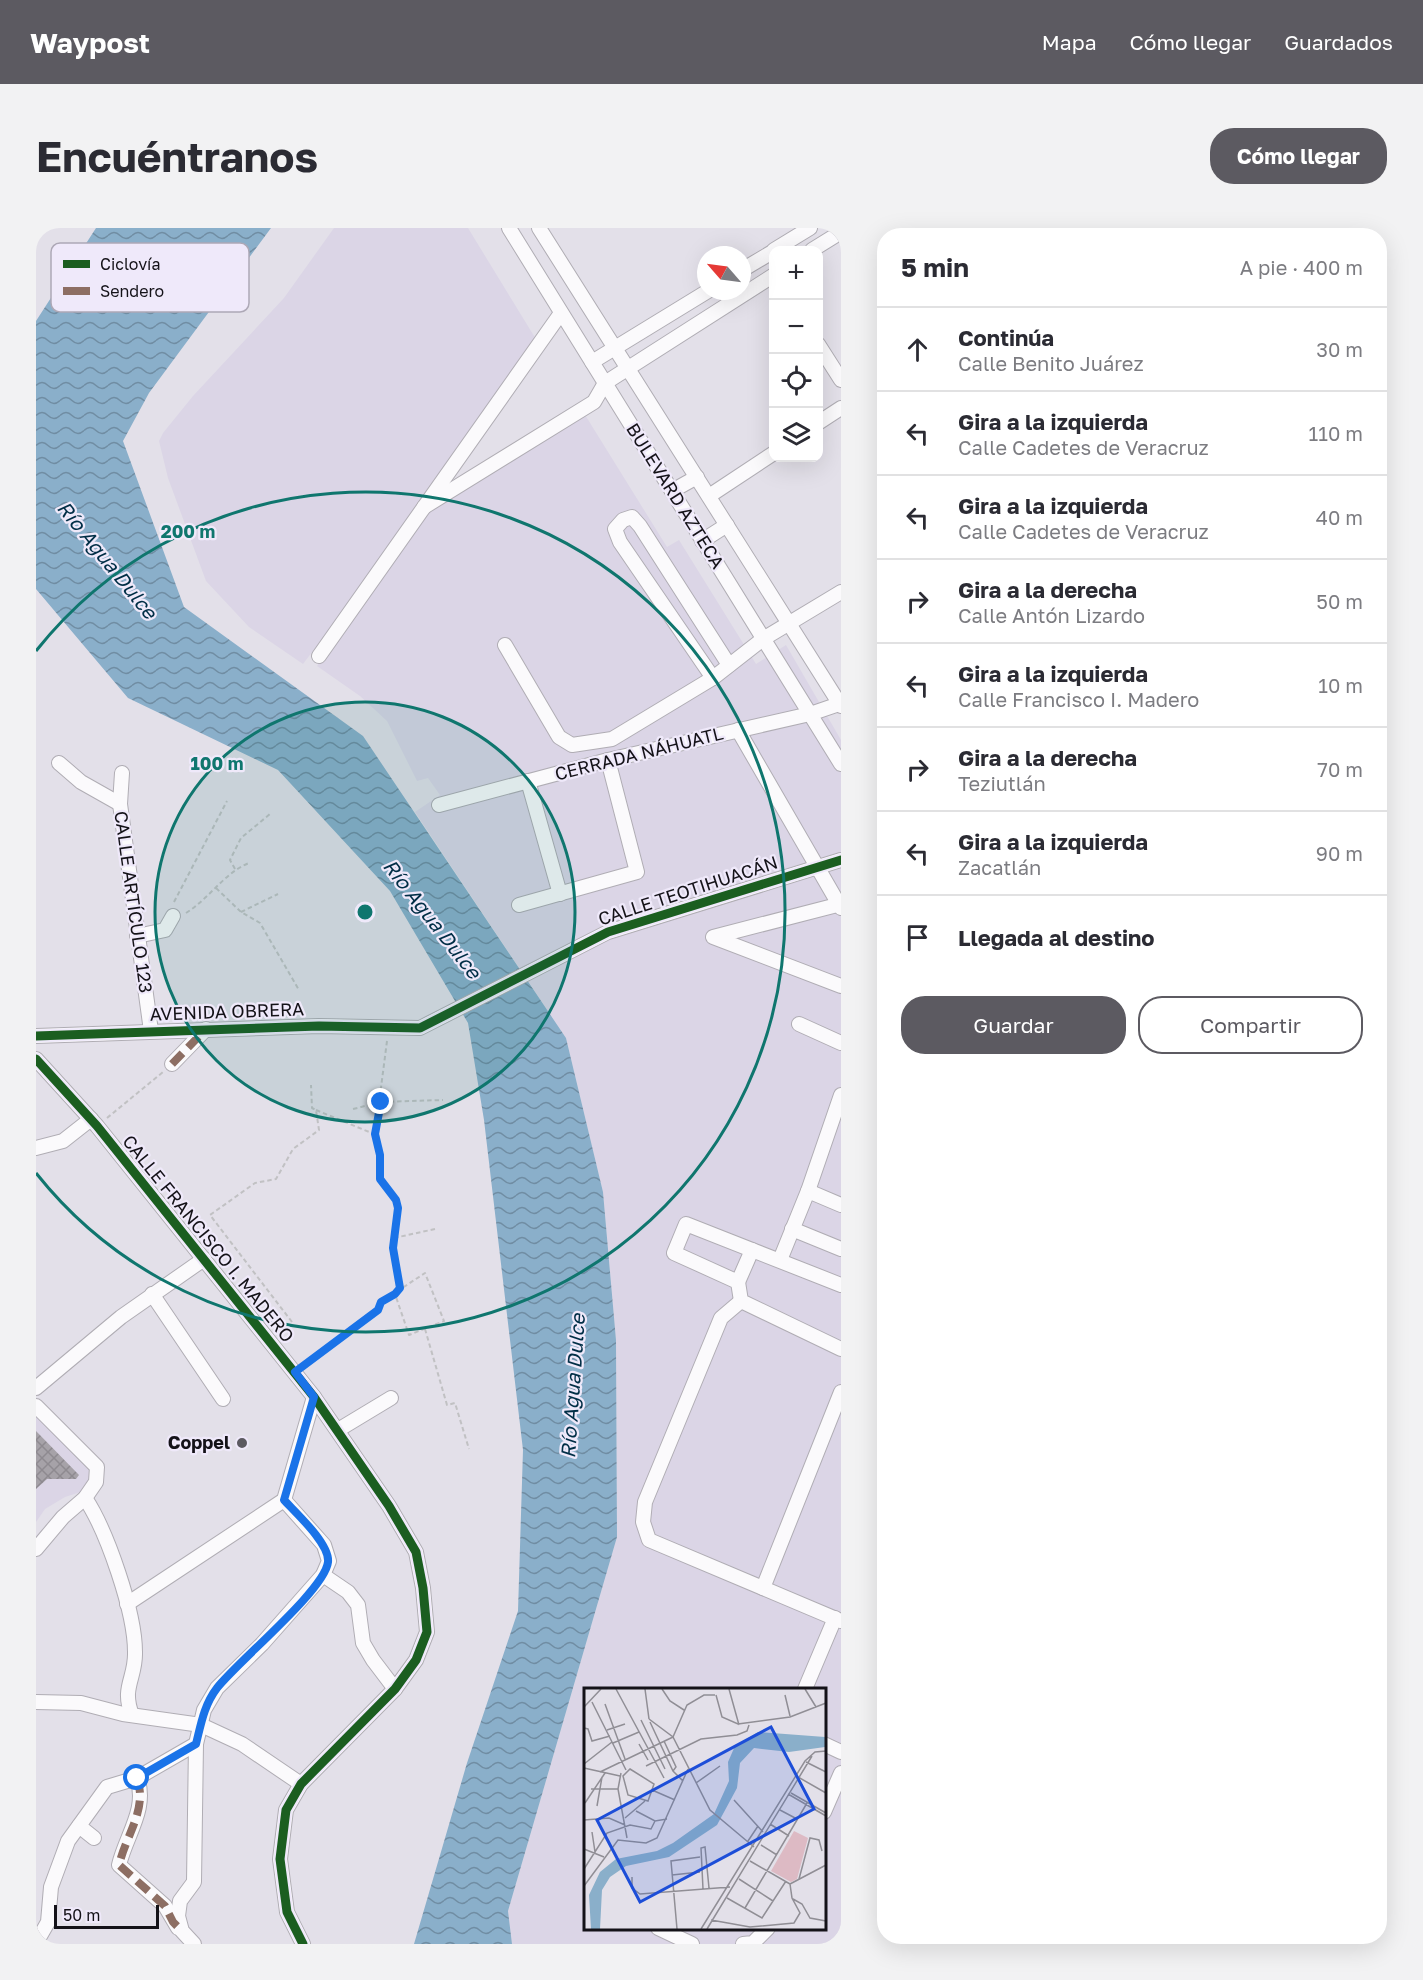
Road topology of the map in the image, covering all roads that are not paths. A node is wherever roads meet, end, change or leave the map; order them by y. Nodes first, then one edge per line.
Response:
1 (539, 228) edge
2 (810, 228) edge
3 (512, 229) edge
4 (841, 232) edge
5 (781, 246) edge
6 (818, 246) edge
7 (769, 253) edge
8 (751, 264) edge
9 (769, 276) edge
10 (697, 298) edge
11 (561, 313) junction
12 (616, 348) junction
13 (823, 351) edge
14 (592, 362) junction
15 (628, 367) junction
16 (841, 380) edge
17 (605, 383) junction
18 (841, 408) edge
19 (823, 420) edge
20 (769, 456) edge
21 (697, 477) junction
22 (672, 491) junction
23 (709, 496) junction
24 (424, 507) junction
25 (727, 525) junction
26 (702, 541) junction
27 (664, 563) junction
28 (639, 572) junction
29 (841, 592) edge
30 (789, 624) junction
31 (763, 639) junction
32 (505, 645) dead end
33 (319, 656) dead end
34 (729, 665) junction
35 (713, 678) junction
36 (840, 705) edge
37 (810, 714) junction
38 (738, 730) junction
39 (608, 760) junction
40 (59, 763) dead end
41 (841, 764) edge
42 (122, 773) dead end
43 (528, 781) junction
44 (120, 804) junction
45 (439, 805) dead end
46 (841, 860) edge
47 (815, 867) junction
48 (560, 894) junction
49 (519, 905) dead end
50 (840, 906) edge
51 (173, 916) road end
52 (137, 936) junction
53 (841, 986) edge
54 (799, 1024) dead end
55 (420, 1028) joint
56 (206, 1029) junction
57 (151, 1031) junction
58 (36, 1036) edge
59 (841, 1043) edge
60 (36, 1059) edge
61 (172, 1064) road end
62 (841, 1095) edge
63 (94, 1123) junction
64 (36, 1148) edge
65 (808, 1191) junction
66 (841, 1205) edge
67 (792, 1229) junction
68 (841, 1249) edge
69 (752, 1250) junction
70 (204, 1259) junction
71 (780, 1260) junction
72 (738, 1282) junction
73 (841, 1285) edge
74 (152, 1294) junction
75 (741, 1301) junction
76 (841, 1349) edge
77 (36, 1388) edge
78 (841, 1392) edge
79 (314, 1397) junction
80 (391, 1398) dead end
81 (223, 1399) dead end
82 (36, 1406) edge
83 (338, 1430) junction
84 (86, 1498) junction
85 (284, 1500) junction
86 (36, 1549) edge
87 (323, 1575) junction
88 (763, 1588) junction
89 (127, 1604) junction
90 (838, 1619) edge
91 (805, 1688) edge
92 (395, 1689) junction
93 (36, 1702) edge
94 (132, 1715) junction
95 (201, 1725) junction
96 (196, 1744) junction
97 (826, 1744) edge
98 (841, 1752) edge
99 (841, 1773) edge
100 (137, 1778) junction
101 (302, 1784) junction
102 (826, 1810) edge
103 (79, 1826) junction
104 (94, 1838) dead end
105 (660, 1929) edge
106 (767, 1929) edge
107 (182, 1931) junction
108 (36, 1943) edge
109 (194, 1944) edge
110 (303, 1944) edge
111 (692, 1944) edge
112 (743, 1944) edge

1 - 12 street, BULEVARD AZTECA
2 - 5 street
3 - 11 street, BULEVARD AZTECA
4 - 6 street
7 - 8 street
9 - 15 street
10 - 12 street
11 - 14 street, BULEVARD AZTECA
11 - 24 street
12 - 14 street
12 - 15 street, BULEVARD AZTECA
13 - 16 street
14 - 17 street, BULEVARD AZTECA
15 - 17 street
15 - 21 street, BULEVARD AZTECA
17 - 22 street, BULEVARD AZTECA
17 - 24 street
18 - 19 street
20 - 23 street
21 - 22 street
21 - 23 street, BULEVARD AZTECA
22 - 26 street, BULEVARD AZTECA
23 - 25 street, BULEVARD AZTECA
24 - 33 street
25 - 26 street
25 - 30 street, BULEVARD AZTECA
26 - 31 street, BULEVARD AZTECA
27 - 28 street
27 - 28 street
27 - 34 street
28 - 35 street
29 - 30 street
30 - 31 street
30 - 36 street, BULEVARD AZTECA
31 - 34 street
31 - 37 street, BULEVARD AZTECA
32 - 35 street
34 - 35 street
36 - 37 street, CERRADA NÁHUATL
37 - 38 street, CERRADA NÁHUATL
37 - 41 street, BULEVARD AZTECA
38 - 39 street, CERRADA NÁHUATL
38 - 47 street
39 - 43 street, CERRADA NÁHUATL
39 - 48 street
40 - 44 street
42 - 44 street, CALLE ARTÍCULO 123
43 - 45 street, CERRADA NÁHUATL
43 - 48 street
44 - 52 street, CALLE ARTÍCULO 123
46 - 47 street, CALLE TEOTIHUACÁN
47 - 50 street
47 - 55 street, CALLE TEOTIHUACÁN
48 - 49 street
50 - 53 street
51 - 52 street
52 - 57 street, CALLE ARTÍCULO 123
54 - 59 street
55 - 56 street, AVENIDA OBRERA
56 - 57 street, AVENIDA OBRERA
56 - 61 street
57 - 58 street, AVENIDA OBRERA
60 - 63 street, CALLE FRANCISCO I. MADERO
62 - 65 street
63 - 64 street
63 - 70 street, CALLE FRANCISCO I. MADERO
65 - 66 street
65 - 67 street
67 - 68 street
67 - 71 street
69 - 71 street
69 - 72 street
69 - 72 street
70 - 74 street
70 - 79 street, CALLE FRANCISCO I. MADERO
71 - 73 street
72 - 75 street
74 - 77 street
74 - 81 street
75 - 76 street
75 - 88 street
78 - 88 street
79 - 83 street, CALLE FRANCISCO I. MADERO
79 - 85 street
80 - 83 street
82 - 84 street
83 - 92 street, CALLE FRANCISCO I. MADERO
84 - 86 street
84 - 89 street
85 - 87 street
85 - 89 street
87 - 92 street
87 - 95 street
88 - 90 street
89 - 94 street
90 - 91 street
92 - 101 street, CALLE FRANCISCO I. MADERO
93 - 94 street
94 - 95 street
95 - 96 street
95 - 101 street
96 - 100 street
96 - 107 street
97 - 98 street
99 - 102 street
100 - 103 street
100 - 107 street
101 - 110 street, CALLE FRANCISCO I. MADERO
103 - 104 street
103 - 108 street
105 - 111 street
106 - 112 street
107 - 109 street

